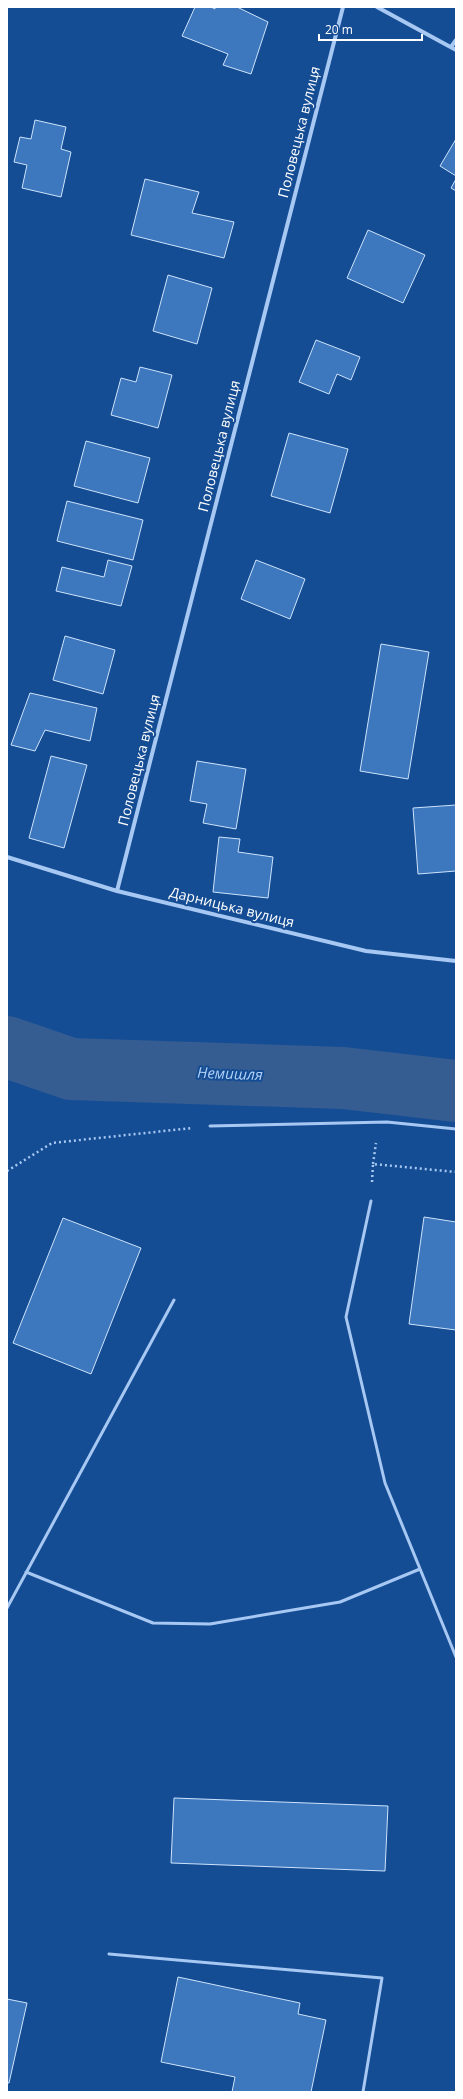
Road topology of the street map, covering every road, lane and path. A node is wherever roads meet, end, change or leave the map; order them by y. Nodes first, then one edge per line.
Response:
1 (342, 7) edge
2 (377, 7) edge
3 (456, 40) edge
4 (451, 47) junction
5 (456, 50) edge
6 (7, 857) edge
7 (117, 891) junction
8 (456, 961) edge
9 (210, 1126) joint
10 (456, 1129) edge
11 (7, 1171) edge
12 (456, 1172) edge
13 (371, 1202) joint
14 (174, 1300) dead end
15 (420, 1569) junction
16 (26, 1572) junction
17 (7, 1608) edge
18 (456, 1657) edge
19 (109, 1954) dead end
20 (364, 2092) edge

1 - 7 street, Половецька вулиця
2 - 4 street
3 - 4 street
4 - 5 street
6 - 7 street, Дарницька вулиця
7 - 8 street, Дарницька вулиця
9 - 10 lane
9 - 11 path
12 - 13 path
13 - 15 lane
14 - 16 lane
15 - 16 lane
15 - 18 lane
16 - 17 lane
19 - 20 lane

